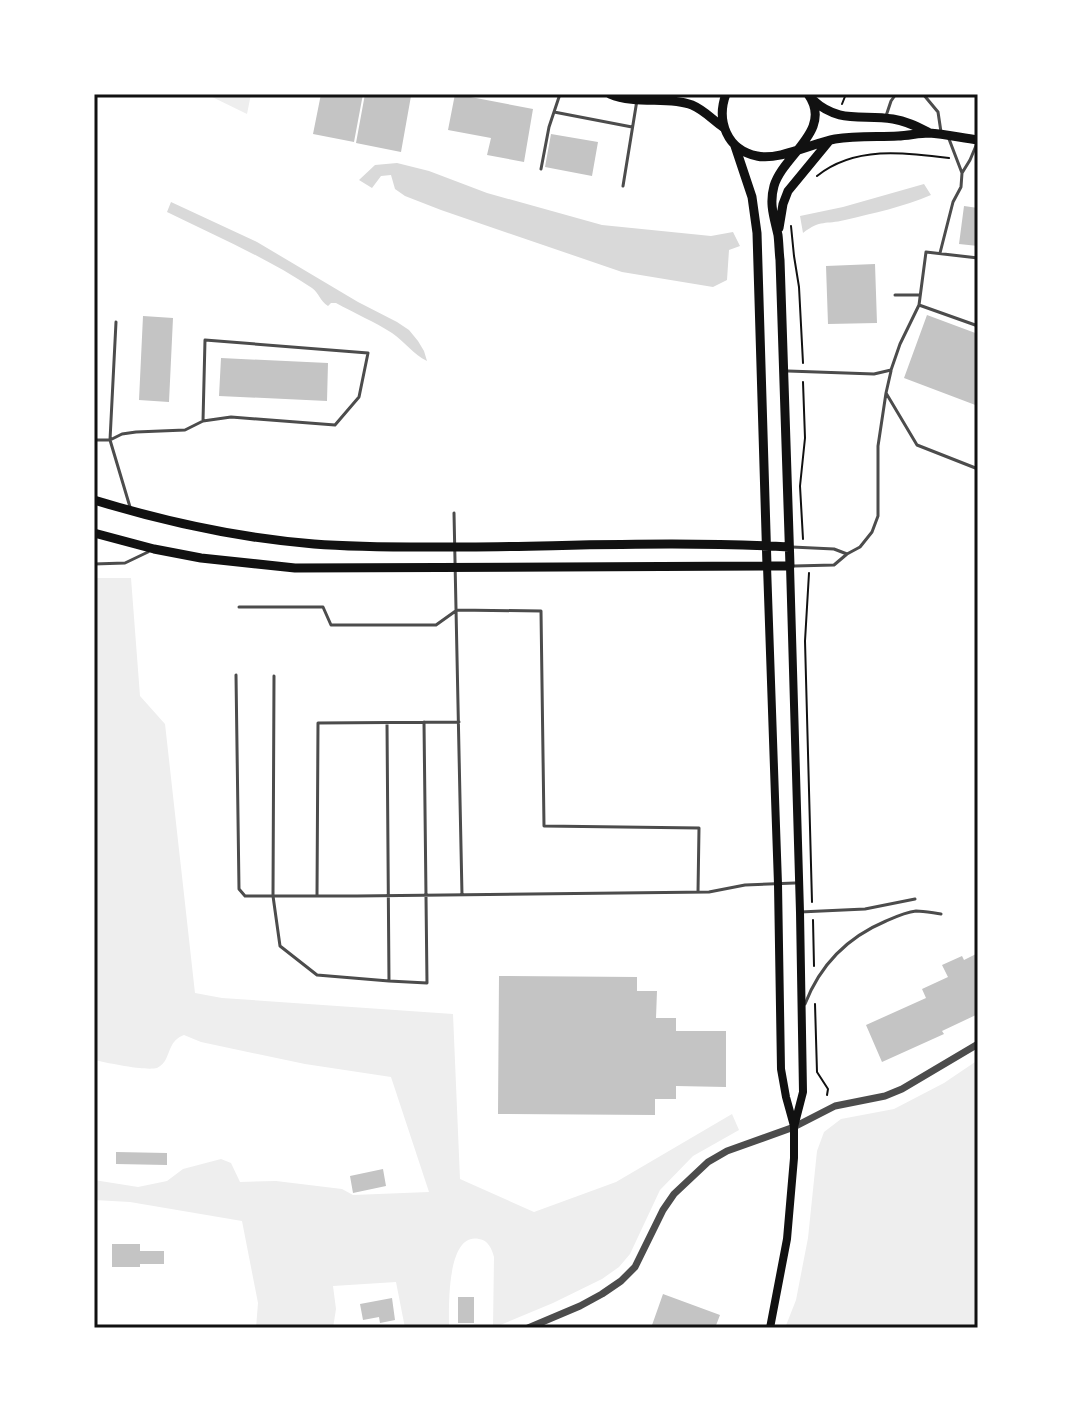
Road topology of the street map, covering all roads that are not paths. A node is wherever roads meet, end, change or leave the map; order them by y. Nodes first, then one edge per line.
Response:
1 (560, 94) edge
2 (610, 94) edge
3 (726, 94) edge
4 (896, 94) edge
5 (923, 94) edge
6 (809, 95) edge
7 (637, 100) junction
8 (554, 112) junction
9 (885, 118) junction
10 (632, 127) junction
11 (723, 127) junction
12 (930, 133) junction
13 (945, 136) junction
14 (830, 140) junction
15 (978, 141) edge
16 (735, 146) junction
17 (800, 148) junction
18 (541, 169) dead end
19 (962, 173) junction
20 (623, 186) dead end
21 (778, 236) junction
22 (940, 253) junction
23 (978, 258) edge
24 (895, 295) dead end
25 (921, 295) junction
26 (919, 305) junction
27 (116, 322) dead end
28 (978, 326) edge
29 (891, 370) junction
30 (784, 371) junction
31 (886, 393) junction
32 (203, 421) junction
33 (94, 440) edge
34 (110, 440) junction
35 (978, 469) edge
36 (94, 500) edge
37 (131, 511) junction
38 (454, 513) dead end
39 (94, 533) edge
40 (767, 546) junction
41 (455, 547) junction
42 (789, 547) junction
43 (154, 549) junction
44 (847, 554) junction
45 (94, 564) edge
46 (767, 566) junction
47 (790, 566) junction
48 (456, 568) junction
49 (239, 607) dead end
50 (457, 610) junction
51 (236, 675) dead end
52 (274, 676) dead end
53 (424, 722) junction
54 (459, 722) junction
55 (387, 723) junction
56 (799, 883) junction
57 (778, 884) junction
58 (698, 892) junction
59 (426, 895) junction
60 (462, 895) junction
61 (273, 896) junction
62 (317, 896) junction
63 (389, 896) junction
64 (915, 899) dead end
65 (800, 912) junction
66 (941, 914) dead end
67 (389, 981) junction
68 (802, 1011) junction
69 (978, 1044) edge
70 (794, 1127) junction
71 (528, 1328) edge
72 (770, 1328) edge

1 - 8 lane
2 - 7 main road
3 - 11 main road
4 - 9 lane
5 - 13 lane
6 - 9 main road
6 - 17 main road
7 - 10 lane
7 - 11 main road
8 - 10 lane
8 - 18 lane
9 - 12 main road
10 - 20 lane
11 - 16 main road
12 - 13 main road
12 - 14 main road
13 - 15 main road
13 - 19 lane
14 - 17 main road
14 - 21 main road
15 - 19 lane
16 - 17 main road
16 - 40 main road
17 - 21 main road
19 - 22 lane
21 - 30 main road
22 - 23 lane
22 - 25 lane
24 - 25 lane
25 - 26 lane
26 - 28 lane
26 - 29 lane
27 - 34 lane
29 - 30 lane
29 - 31 lane
30 - 42 main road
31 - 35 lane
31 - 44 lane
32 - 32 lane
32 - 34 lane
33 - 34 lane
34 - 37 lane
36 - 37 main road
37 - 41 main road
38 - 41 lane
39 - 43 main road
40 - 41 main road
40 - 42 main road
40 - 46 main road
41 - 48 lane
42 - 44 lane
42 - 47 main road
43 - 45 lane
43 - 48 main road
44 - 47 lane
46 - 47 main road
46 - 48 main road
46 - 57 main road
47 - 56 main road
48 - 50 lane
49 - 50 lane
50 - 54 lane
50 - 58 lane
51 - 61 lane
52 - 61 lane
53 - 54 lane
53 - 55 lane
53 - 59 lane
54 - 60 lane
55 - 62 lane
55 - 63 lane
56 - 57 lane
56 - 65 main road
57 - 58 lane
57 - 70 main road
58 - 60 lane
59 - 60 lane
59 - 63 lane
59 - 67 lane
61 - 62 lane
61 - 67 lane
62 - 63 lane
63 - 67 lane
64 - 65 lane
65 - 68 main road
66 - 68 lane
68 - 70 main road
69 - 70 street
70 - 71 street
70 - 72 main road

